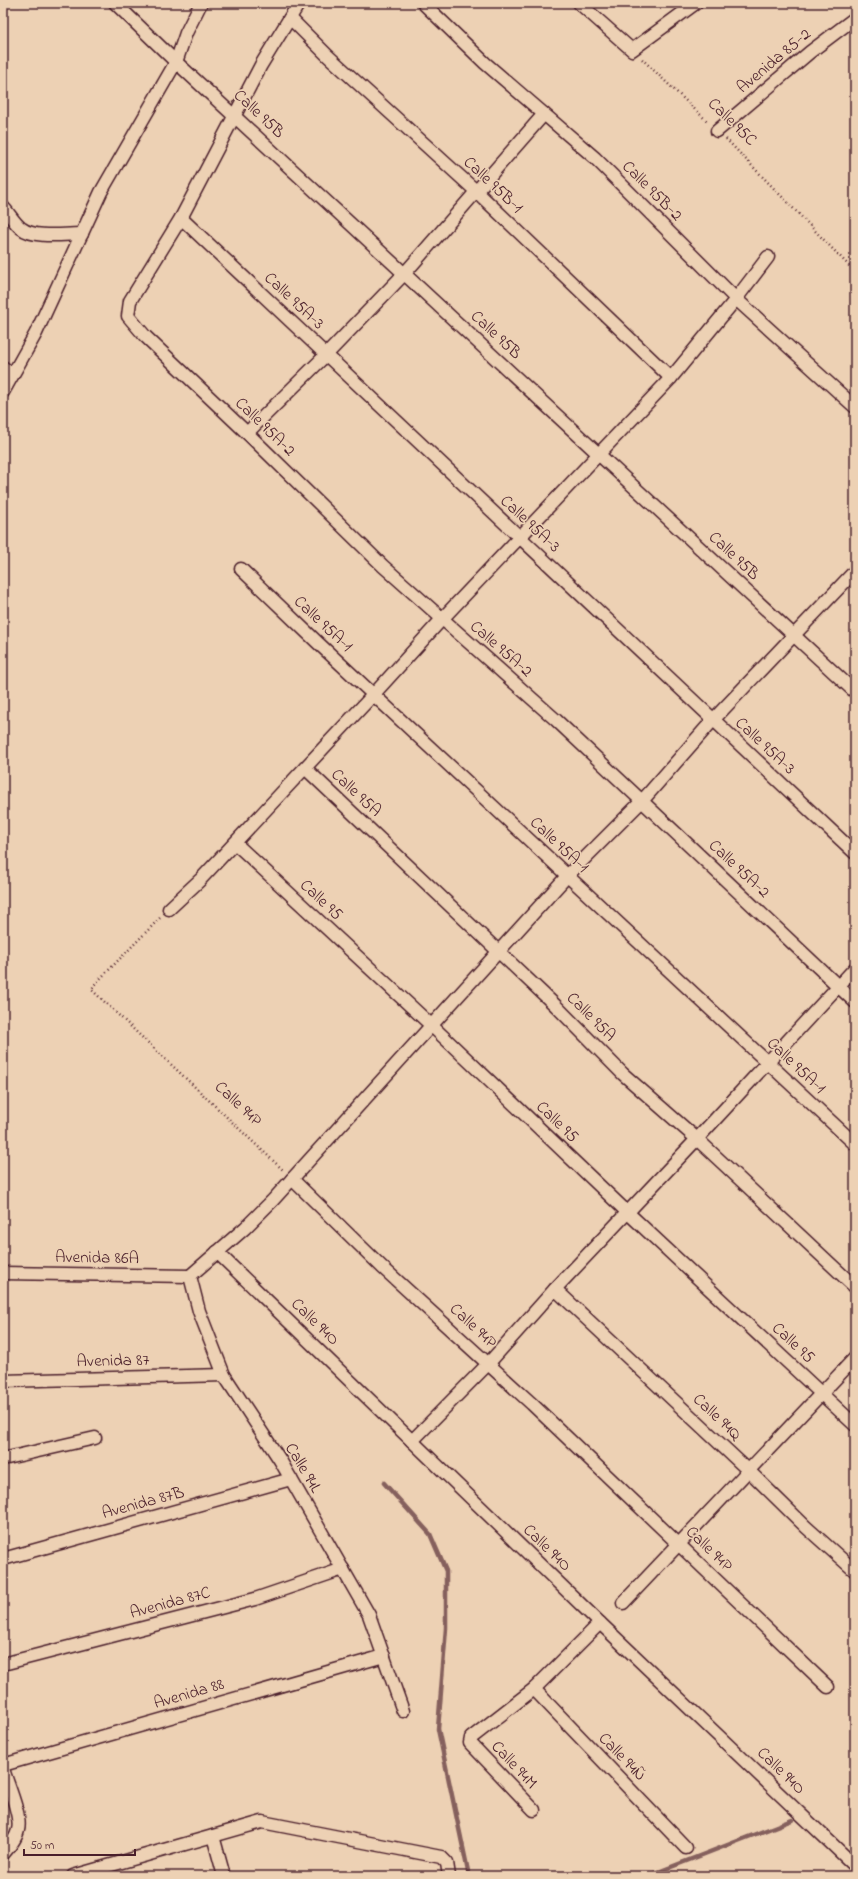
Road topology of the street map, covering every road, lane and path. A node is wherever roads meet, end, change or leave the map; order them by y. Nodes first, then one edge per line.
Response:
1 (115, 3) edge
2 (201, 3) edge
3 (299, 3) edge
4 (423, 3) edge
5 (579, 3) edge
6 (696, 3) edge
7 (290, 18) junction
8 (855, 18) edge
9 (632, 50) junction
10 (176, 62) junction
11 (544, 114) junction
12 (235, 116) junction
13 (717, 131) junction
14 (477, 192) junction
15 (3, 206) edge
16 (181, 218) junction
17 (82, 234) junction
18 (768, 257) dead end
19 (855, 272) edge
20 (405, 273) junction
21 (736, 299) junction
22 (326, 355) junction
23 (3, 367) edge
24 (12, 376) junction
25 (670, 378) junction
26 (3, 392) edge
27 (855, 407) edge
28 (247, 433) junction
29 (599, 454) junction
30 (520, 538) junction
31 (241, 569) dead end
32 (855, 571) edge
33 (442, 619) junction
34 (795, 636) junction
35 (855, 692) edge
36 (374, 694) junction
37 (713, 720) junction
38 (305, 768) junction
39 (642, 800) junction
40 (235, 842) junction
41 (855, 853) edge
42 (568, 876) junction
43 (169, 909) joint
44 (499, 952) junction
45 (855, 968) edge
46 (838, 985) junction
47 (855, 1002) edge
48 (432, 1026) junction
49 (766, 1062) junction
50 (697, 1139) junction
51 (855, 1144) edge
52 (292, 1179) junction
53 (627, 1212) junction
54 (217, 1252) junction
55 (3, 1273) edge
56 (190, 1276) junction
57 (855, 1287) edge
58 (555, 1289) junction
59 (855, 1358) edge
60 (488, 1364) junction
61 (224, 1375) junction
62 (3, 1381) edge
63 (822, 1394) junction
64 (855, 1425) edge
65 (95, 1438) dead end
66 (412, 1441) junction
67 (3, 1459) edge
68 (749, 1471) junction
69 (291, 1480) junction
70 (680, 1544) junction
71 (3, 1559) edge
72 (343, 1569) junction
73 (855, 1571) edge
74 (623, 1603) dead end
75 (600, 1623) junction
76 (384, 1656) junction
77 (3, 1664) edge
78 (828, 1687) dead end
79 (534, 1689) junction
80 (403, 1711) dead end
81 (3, 1765) edge
82 (3, 1769) edge
83 (534, 1810) dead end
84 (213, 1836) junction
85 (686, 1848) dead end
86 (3, 1854) edge
87 (855, 1866) edge
88 (73, 1876) edge
89 (224, 1876) edge
90 (450, 1876) edge

1 - 10 street, Calle 95B
2 - 10 street
3 - 7 street
4 - 11 street, Calle 95B-2
5 - 9 street
6 - 9 street
7 - 12 street
7 - 14 street, Calle 95B-1
8 - 13 street, Avenida 85-2
9 - 13 path, Calle 95C
10 - 12 street, Calle 95B
10 - 17 street
11 - 14 street
11 - 21 street, Calle 95B-2
12 - 16 street
12 - 20 street, Calle 95B
13 - 19 path, Calle 95C
14 - 20 street
14 - 25 street, Calle 95B-1
15 - 17 street
16 - 22 street, Calle 95A-3
16 - 28 street, Calle 95A-2
17 - 24 street
18 - 21 street
20 - 22 street
20 - 29 street, Calle 95B
21 - 25 street
21 - 27 street, Calle 95B-2
22 - 28 street
22 - 30 street, Calle 95A-3
23 - 24 street
24 - 26 street
25 - 29 street
28 - 33 street, Calle 95A-2
29 - 30 street
29 - 34 street, Calle 95B
30 - 33 street
30 - 37 street, Calle 95A-3
31 - 36 street, Calle 95A-1
32 - 34 street
33 - 36 street
33 - 39 street, Calle 95A-2
34 - 35 street, Calle 95B
34 - 37 street
36 - 38 street
36 - 42 street, Calle 95A-1
37 - 39 street
37 - 41 street, Calle 95A-3
38 - 40 street
38 - 44 street, Calle 95A
39 - 42 street
39 - 46 street, Calle 95A-2
40 - 43 street
40 - 48 street, Calle 95
42 - 44 street
42 - 49 street, Calle 95A-1
43 - 52 path, Calle 94P
44 - 48 street
44 - 50 street, Calle 95A
45 - 46 street
46 - 47 street, Calle 95A-2
46 - 49 street
48 - 52 street
48 - 53 street, Calle 95
49 - 50 street
49 - 51 street, Calle 95A-1
50 - 53 street
50 - 57 street, Calle 95A
52 - 54 street
52 - 60 street, Calle 94P
53 - 58 street
53 - 63 street, Calle 95
54 - 56 street
54 - 66 street, Calle 94O
55 - 56 street, Avenida 86A
56 - 61 street, Calle 94L
58 - 60 street
58 - 68 street, Calle 94Q
59 - 63 street
60 - 66 street
60 - 70 street, Calle 94P
61 - 62 street, Avenida 87
61 - 69 street, Calle 94L
63 - 64 street, Calle 95
63 - 68 street
65 - 67 street
66 - 75 street, Calle 94O
68 - 70 street
68 - 73 street, Calle 94Q
69 - 71 street, Avenida 87B
69 - 72 street, Calle 94L
70 - 74 street
70 - 78 street, Calle 94P
72 - 76 street, Calle 94L
72 - 77 street, Avenida 87C
75 - 79 street
75 - 87 street, Calle 94O
76 - 80 street, Calle 94L
76 - 81 street, Avenida 88
79 - 83 street, Calle 94M
79 - 85 street, Calle 94Ñ
82 - 86 street
84 - 88 street
84 - 89 street
84 - 90 street

